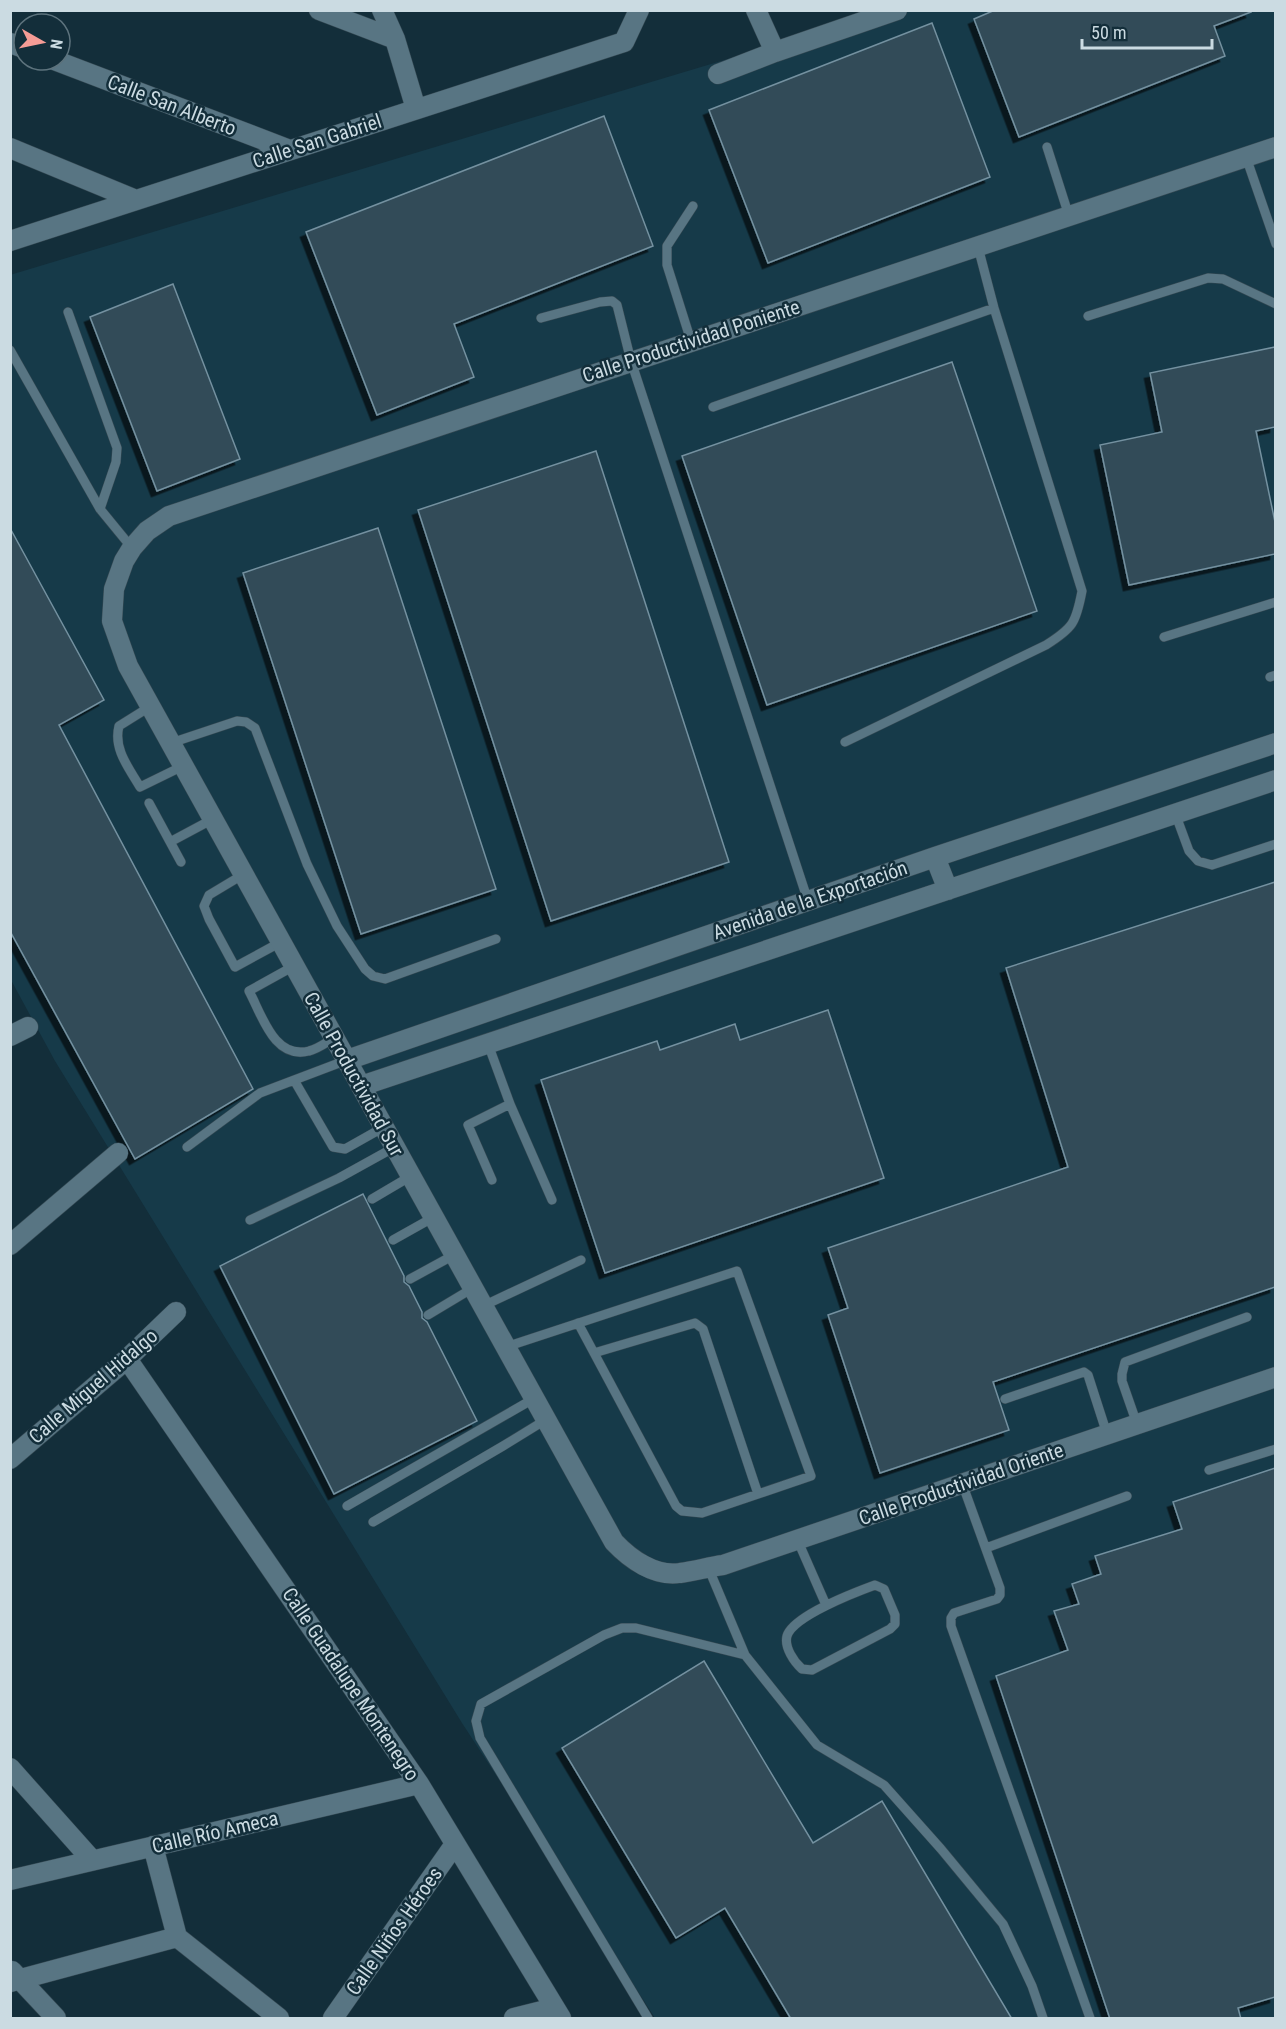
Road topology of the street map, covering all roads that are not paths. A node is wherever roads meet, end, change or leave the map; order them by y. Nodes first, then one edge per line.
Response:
1 (320, 10) edge
2 (382, 10) edge
3 (639, 10) edge
4 (756, 10) edge
5 (897, 10) edge
6 (395, 39) junction
7 (775, 52) junction
8 (72, 67) edge
9 (718, 74) dead end
10 (416, 109) junction
11 (1047, 147) dead end
12 (1275, 147) edge
13 (10, 148) edge
14 (290, 150) junction
15 (1246, 157) junction
16 (136, 200) junction
17 (693, 206) dead end
18 (1069, 216) junction
19 (10, 241) edge
20 (1275, 244) edge
21 (978, 246) junction
22 (1275, 304) edge
23 (994, 308) junction
24 (68, 312) dead end
25 (1088, 316) dead end
26 (541, 318) dead end
27 (691, 341) junction
28 (10, 350) edge
29 (631, 360) junction
30 (713, 407) dead end
31 (100, 509) junction
32 (128, 555) junction
33 (1275, 602) edge
34 (1164, 637) dead end
35 (151, 706) junction
36 (845, 742) dead end
37 (171, 743) junction
38 (1275, 743) edge
39 (183, 766) junction
40 (1275, 780) edge
41 (149, 803) dead end
42 (1175, 813) junction
43 (213, 819) junction
44 (170, 842) junction
45 (1275, 844) edge
46 (935, 857) junction
47 (181, 862) dead end
48 (244, 874) junction
49 (948, 890) junction
50 (808, 901) junction
51 (496, 939) dead end
52 (281, 942) junction
53 (294, 966) junction
54 (334, 1038) junction
55 (489, 1044) junction
56 (347, 1060) junction
57 (294, 1080) junction
58 (361, 1086) junction
59 (510, 1104) junction
60 (384, 1126) junction
61 (187, 1147) dead end
62 (395, 1147) junction
63 (118, 1153) dead end
64 (411, 1176) junction
65 (492, 1180) dead end
66 (372, 1199) dead end
67 (552, 1200) dead end
68 (434, 1217) junction
69 (250, 1220) dead end
70 (393, 1240) dead end
71 (10, 1245) edge
72 (454, 1255) junction
73 (581, 1260) dead end
74 (410, 1279) dead end
75 (473, 1288) junction
76 (483, 1306) junction
77 (176, 1312) dead end
78 (428, 1315) dead end
79 (1247, 1317) dead end
80 (578, 1323) junction
81 (506, 1347) junction
82 (594, 1353) junction
83 (127, 1359) junction
84 (1275, 1377) edge
85 (535, 1398) junction
86 (1005, 1399) dead end
87 (547, 1419) junction
88 (1137, 1424) junction
89 (1107, 1434) junction
90 (1275, 1449) edge
91 (14, 1450) edge
92 (1209, 1470) dead end
93 (962, 1483) junction
94 (758, 1494) junction
95 (1127, 1496) dead end
96 (347, 1506) dead end
97 (373, 1522) dead end
98 (797, 1539) junction
99 (986, 1548) junction
100 (645, 1566) joint
101 (708, 1567) junction
102 (826, 1605) junction
103 (745, 1655) junction
104 (10, 1768) edge
105 (419, 1784) junction
106 (455, 1844) junction
107 (153, 1846) junction
108 (92, 1860) junction
109 (10, 1880) edge
110 (177, 1937) junction
111 (14, 1977) edge
112 (557, 2013) edge
113 (56, 2019) edge
114 (279, 2019) edge
115 (333, 2019) edge
116 (514, 2019) edge
117 (648, 2019) edge
118 (1043, 2019) edge
119 (1090, 2019) edge

1 - 6 street
2 - 6 street
3 - 10 street, Calle San Gabriel
4 - 7 street
5 - 7 street
6 - 10 street
7 - 9 street
8 - 14 street, Calle San Alberto
10 - 14 street, Calle San Gabriel
11 - 18 lane
12 - 15 street, Calle Productividad Poniente
13 - 16 street
14 - 16 street, Calle San Gabriel
15 - 18 street, Calle Productividad Poniente
15 - 20 lane
16 - 19 street, Calle San Gabriel
17 - 27 lane
18 - 21 street, Calle Productividad Poniente
21 - 23 lane
21 - 27 street, Calle Productividad Poniente
22 - 25 lane
23 - 30 lane
23 - 36 lane
24 - 31 lane
26 - 29 lane
27 - 29 street, Calle Productividad Poniente
28 - 31 lane
29 - 32 street, Calle Productividad Poniente
29 - 50 lane
31 - 32 lane
32 - 35 street, Calle Productividad Sur
33 - 34 lane
35 - 37 street, Calle Productividad Sur
35 - 39 lane
37 - 39 street, Calle Productividad Sur
37 - 51 lane
38 - 46 street, Avenida de la Exportación
39 - 43 street, Calle Productividad Sur
40 - 42 street, Avenida de la Exportación
41 - 44 lane
42 - 45 lane
42 - 49 street, Avenida de la Exportación
43 - 44 lane
43 - 48 street, Calle Productividad Sur
44 - 47 lane
46 - 49 street
46 - 50 street, Avenida de la Exportación
48 - 52 street, Calle Productividad Sur
48 - 52 lane
49 - 55 street, Avenida de la Exportación
50 - 56 street, Avenida de la Exportación
52 - 53 street, Calle Productividad Sur
53 - 54 street, Calle Productividad Sur
53 - 54 lane
54 - 56 street, Calle Productividad Sur
55 - 58 street, Avenida de la Exportación
55 - 59 lane
56 - 57 lane
56 - 58 street, Calle Productividad Sur
57 - 60 lane
57 - 61 lane
58 - 60 street, Calle Productividad Sur
59 - 65 lane
59 - 67 lane
60 - 62 street, Calle Productividad Sur
62 - 64 street, Calle Productividad Sur
62 - 69 lane
63 - 71 street
64 - 66 lane
64 - 68 street, Calle Productividad Sur
68 - 70 lane
68 - 72 street, Calle Productividad Sur
72 - 74 lane
72 - 75 street, Calle Productividad Sur
73 - 76 lane
75 - 76 street, Calle Productividad Sur
75 - 78 lane
76 - 81 street, Calle Productividad Sur
77 - 83 street, Calle Miguel Hidalgo
79 - 88 lane
80 - 81 lane
80 - 82 lane
80 - 94 lane
81 - 85 street, Calle Productividad Sur
82 - 94 lane
82 - 94 lane
83 - 91 street, Calle Miguel Hidalgo
83 - 105 street, Calle Guadalupe Montenegro
84 - 88 street, Calle Productividad Oriente
85 - 87 street, Calle Productividad Sur
85 - 96 lane
86 - 89 lane
87 - 97 lane
87 - 100 street, Calle Productividad Sur
88 - 89 street, Calle Productividad Oriente
89 - 93 street, Calle Productividad Oriente
90 - 92 lane
93 - 98 street, Calle Productividad Oriente
93 - 99 lane
95 - 99 lane
98 - 101 street, Calle Productividad Oriente
98 - 102 lane
99 - 119 lane
100 - 101 street, Calle Productividad Oriente
101 - 103 lane
102 - 102 lane
103 - 117 lane
103 - 118 lane
104 - 108 street
105 - 106 street, Calle Guadalupe Montenegro
105 - 107 street, Calle Río Ameca
106 - 112 street, Calle Guadalupe Montenegro
106 - 115 street, Calle Niños Héroes
107 - 108 street, Calle Río Ameca
107 - 110 street
108 - 109 street, Calle Río Ameca
110 - 111 street
110 - 114 street
111 - 113 street
112 - 116 street

